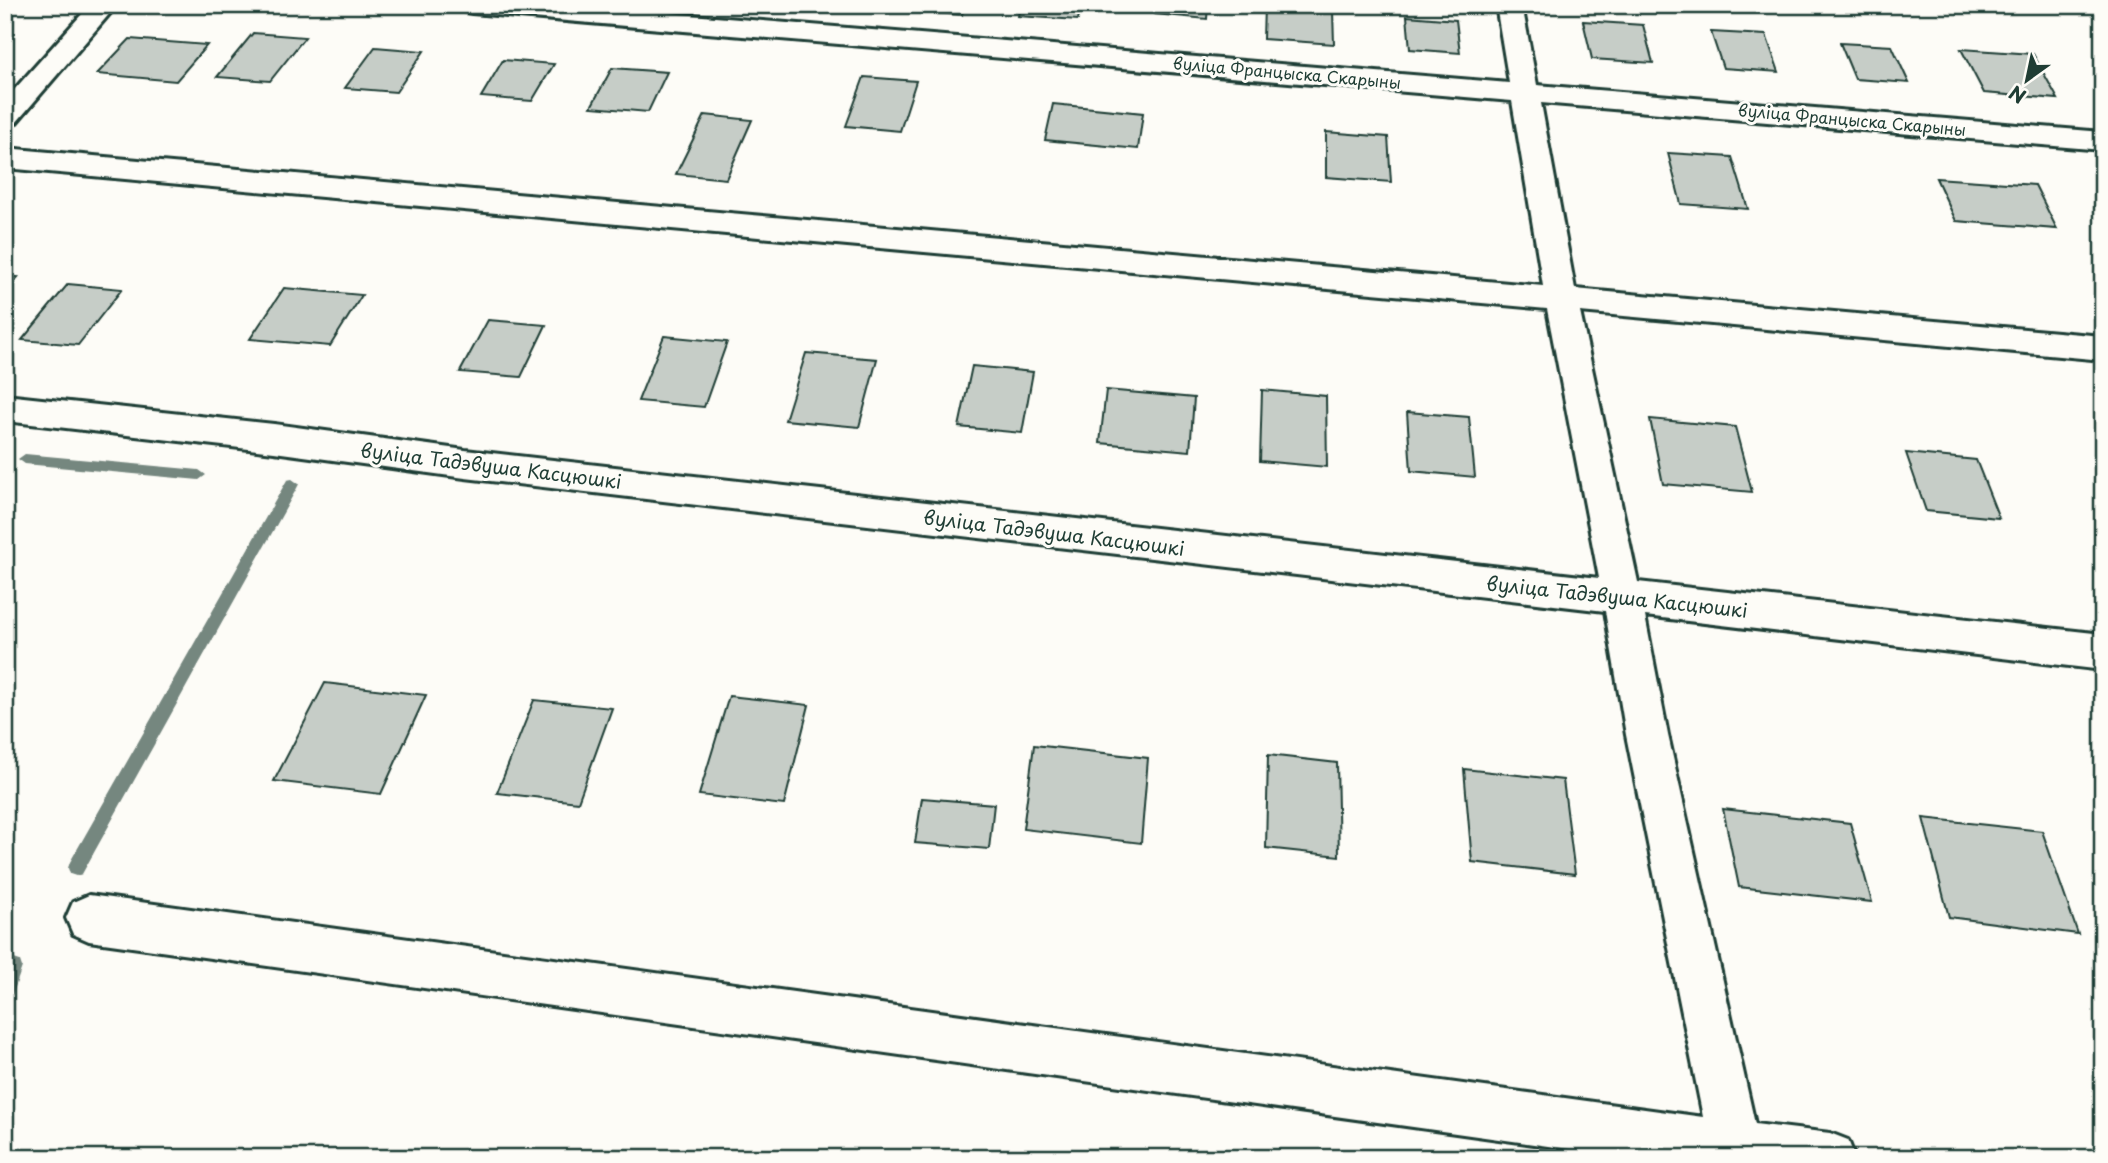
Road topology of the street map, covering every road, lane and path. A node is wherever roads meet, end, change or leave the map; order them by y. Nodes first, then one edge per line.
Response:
1 (104, 5) edge
2 (472, 5) edge
3 (1509, 5) edge
4 (1525, 92) junction
5 (5, 118) edge
6 (2103, 141) edge
7 (5, 158) edge
8 (1561, 299) junction
9 (2103, 348) edge
10 (5, 408) edge
11 (1622, 598) junction
12 (2103, 652) edge
13 (89, 918) dead end
14 (1736, 1153) edge
15 (1830, 1158) edge

1 - 5 street
2 - 4 street, вуліца Францыска Скарыны
3 - 4 street
4 - 6 street, вуліца Францыска Скарыны
4 - 8 street
7 - 8 street
8 - 9 street
8 - 11 street
10 - 11 street, вуліца Тадэвуша Касцюшкі
11 - 12 street, вуліца Тадэвуша Касцюшкі
11 - 14 street
13 - 14 street
14 - 15 street

